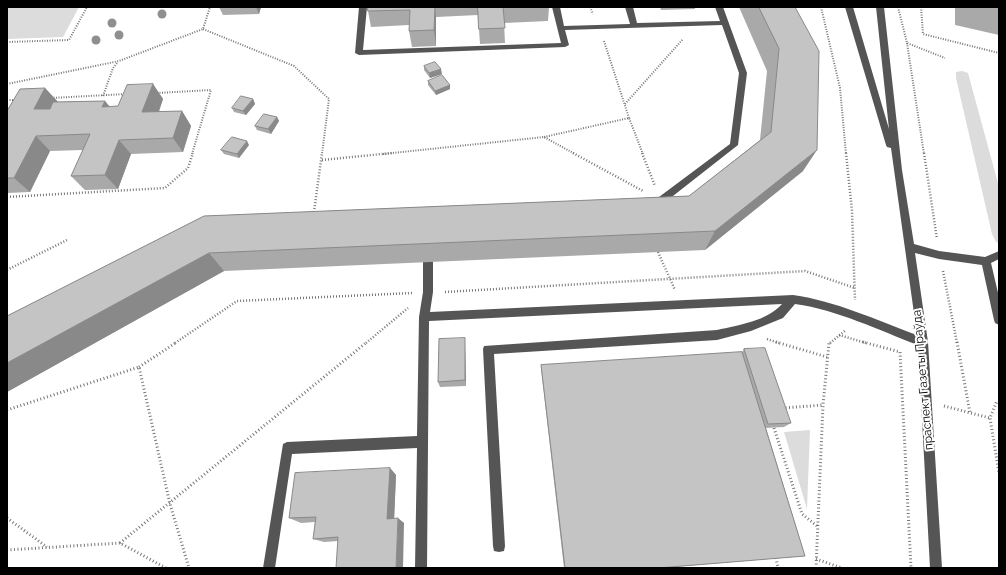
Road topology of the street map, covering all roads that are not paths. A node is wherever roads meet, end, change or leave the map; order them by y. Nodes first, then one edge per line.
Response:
1 (363, 7) edge
2 (556, 7) edge
3 (629, 7) edge
4 (719, 7) edge
5 (849, 7) edge
6 (880, 7) edge
7 (725, 23) junction
8 (634, 26) junction
9 (561, 28) junction
10 (898, 170) junction
11 (645, 201) edge
12 (909, 247) junction
13 (999, 255) edge
14 (986, 261) junction
15 (428, 262) edge
16 (793, 299) junction
17 (424, 317) junction
18 (999, 320) edge
19 (923, 342) junction
20 (422, 442) junction
21 (499, 546) dead end
22 (269, 568) edge
23 (421, 568) edge
24 (936, 568) edge

1 - 9 street
2 - 9 street
3 - 8 street
4 - 7 street
5 - 10 street, праспект Газеты Праўда
6 - 10 street, праспект Газеты Праўда
7 - 8 street
7 - 11 street
8 - 9 street
10 - 12 street, праспект Газеты Праўда
12 - 14 street
12 - 19 street, праспект Газеты Праўда
13 - 14 street
14 - 18 street
15 - 17 street
16 - 17 street
16 - 19 street
16 - 21 street
17 - 20 street
19 - 24 street, праспект Газеты Праўда
20 - 22 street
20 - 23 street

